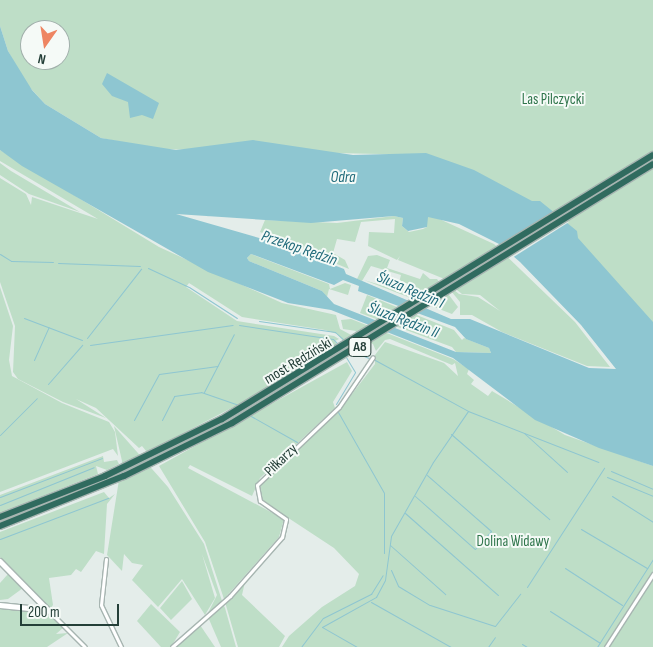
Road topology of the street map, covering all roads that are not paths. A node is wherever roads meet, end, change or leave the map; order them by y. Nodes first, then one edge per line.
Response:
1 (653, 156) edge
2 (653, 164) edge
3 (373, 356) dead end
4 (102, 482) junction
5 (0, 517) edge
6 (0, 526) edge
7 (106, 559) dead end
8 (0, 561) edge
9 (653, 574) edge
10 (35, 596) junction
11 (0, 605) edge
12 (26, 608) junction
13 (48, 610) junction
14 (85, 647) edge
15 (121, 647) edge
16 (172, 647) edge
17 (606, 647) edge

1 - 4 highway, most Rędziński / A8
2 - 4 highway, most Rędziński / A8
3 - 16 street, Piłkarzy
4 - 5 highway, A8
4 - 6 highway, A8
7 - 15 street
8 - 10 street
9 - 17 street
10 - 12 street
10 - 13 street
11 - 12 street
12 - 13 street
13 - 14 street

